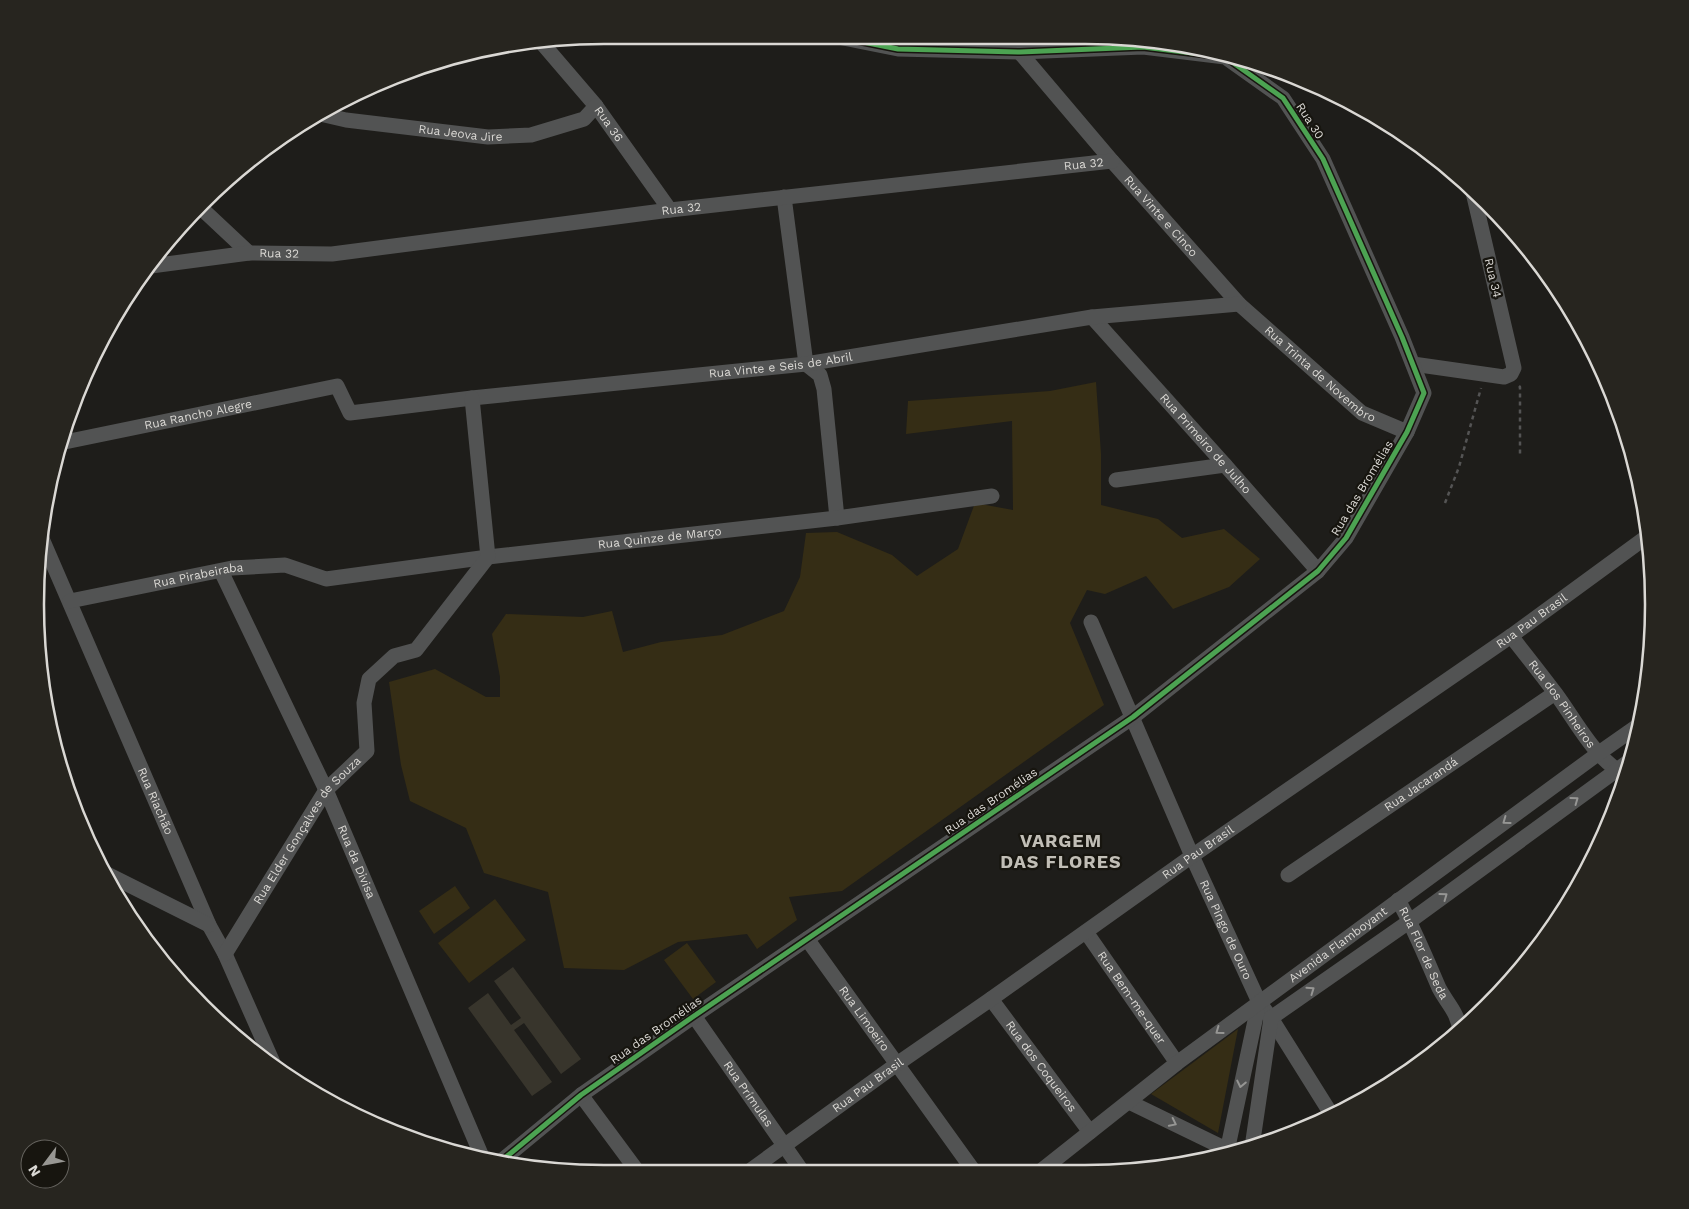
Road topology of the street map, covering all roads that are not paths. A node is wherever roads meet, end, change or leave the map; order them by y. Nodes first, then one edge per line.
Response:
1 (873, 44) edge
2 (1013, 44) edge
3 (546, 47) edge
4 (1140, 47) edge
5 (1020, 52) junction
6 (1236, 65) edge
7 (596, 106) junction
8 (329, 116) edge
9 (1112, 161) junction
10 (784, 198) junction
11 (1475, 203) edge
12 (670, 210) junction
13 (204, 212) edge
14 (249, 254) junction
15 (158, 265) edge
16 (1239, 304) junction
17 (1092, 317) junction
18 (806, 364) junction
19 (1413, 364) junction
20 (337, 386) joint
21 (1424, 393) joint
22 (472, 398) junction
23 (1407, 432) junction
24 (69, 441) edge
25 (1225, 465) junction
26 (1116, 480) dead end
27 (992, 496) dead end
28 (837, 518) junction
29 (1641, 541) edge
30 (47, 550) edge
31 (488, 557) junction
32 (220, 571) junction
33 (1318, 571) junction
34 (326, 579) joint
35 (70, 601) junction
36 (1091, 622) dead end
37 (1511, 636) junction
38 (1555, 693) junction
39 (1133, 717) junction
40 (1630, 731) edge
41 (1599, 753) junction
42 (1619, 771) edge
43 (1618, 775) edge
44 (326, 790) junction
45 (1192, 856) junction
46 (1288, 875) dead end
47 (115, 878) edge
48 (1398, 900) junction
49 (1410, 921) junction
50 (209, 925) junction
51 (1086, 932) junction
52 (807, 939) junction
53 (226, 954) junction
54 (991, 999) junction
55 (1259, 1002) junction
56 (694, 1016) junction
57 (1271, 1018) junction
58 (1459, 1021) edge
59 (268, 1053) edge
60 (1177, 1062) junction
61 (896, 1064) junction
62 (580, 1095) junction
63 (1129, 1102) junction
64 (1329, 1109) edge
65 (1090, 1132) junction
66 (1253, 1139) edge
67 (784, 1145) junction
68 (1233, 1145) edge
69 (1223, 1148) edge
70 (479, 1151) edge
71 (507, 1156) edge
72 (633, 1165) edge
73 (757, 1165) edge
74 (798, 1165) edge
75 (969, 1165) edge
76 (1048, 1165) edge

1 - 5 street, Rua 30
2 - 5 street, Rua Vinte e Cinco
3 - 7 street, Rua 36
4 - 5 street, Rua 30
5 - 9 street, Rua Vinte e Cinco
6 - 19 street, Rua 30
7 - 8 street, Rua Jeova Jire
7 - 12 street, Rua 36
9 - 10 street, Rua 32
9 - 16 street, Rua Vinte e Cinco
10 - 12 street, Rua 32
10 - 18 street
11 - 19 street, Rua 34
12 - 14 street, Rua 32
13 - 14 street
14 - 15 street, Rua 32
16 - 17 street, Rua Vinte e Seis de Abril
16 - 23 street, Rua Trinta de Novembro
17 - 18 street, Rua Vinte e Seis de Abril
17 - 25 street, Rua Primeiro de Julho
18 - 22 street, Rua Vinte e Seis de Abril
18 - 28 street
19 - 21 street, Rua 30
20 - 22 street, Rua Vinte e Seis de Abril
20 - 24 street, Rua Rancho Alegre
21 - 23 street, Rua das Bromélias
22 - 31 street
23 - 33 street, Rua das Bromélias
25 - 26 street
25 - 33 street, Rua Primeiro de Julho
27 - 28 street, Rua Quinze de Março
28 - 31 street, Rua Quinze de Março
29 - 37 street, Rua Pau Brasil
30 - 35 street, Rua Riachão
31 - 34 street, Rua Quinze de Março
31 - 44 street, Rua Elder Gonçalves de Souza
32 - 34 street, Rua Pirabeiraba
32 - 35 street, Rua Pirabeiraba
32 - 44 street, Rua da Divisa
33 - 39 street, Rua das Bromélias
35 - 50 street, Rua Riachão
36 - 39 street, Rua Pingo de Ouro
37 - 38 street, Rua dos Pinheiros
37 - 45 street, Rua Pau Brasil
38 - 41 street, Rua dos Pinheiros
38 - 46 street, Rua Jacarandá
39 - 45 street, Rua Pingo de Ouro
39 - 52 street, Rua das Bromélias
40 - 41 street, Avenida Flamboyant
41 - 42 street, Rua dos Pinheiros
41 -> 48 street, Avenida Flamboyant
49 -> 43 street, Avenida Flamboyant
44 - 53 street, Rua Elder Gonçalves de Souza
44 - 70 street, Rua da Divisa
45 - 51 street, Rua Pau Brasil
45 - 55 street, Rua Pingo de Ouro
47 - 50 street
48 - 49 street, Rua Flor de Seda
48 - 55 street, Avenida Flamboyant
57 -> 49 street, Avenida Flamboyant
49 - 58 street, Rua Flor de Seda
50 - 53 street, Rua Riachão
51 - 54 street, Rua Pau Brasil
51 - 60 street, Rua Bem-me-quer
52 - 56 street, Rua das Bromélias
52 - 61 street, Rua Limoeiro
53 - 59 street, Rua Riachão
54 - 61 street, Rua Pau Brasil
54 - 65 street, Rua dos Coqueiros
55 - 57 street, Rua Pingo de Ouro
55 -> 60 street, Avenida Flamboyant
55 -> 68 street
56 - 62 street, Rua das Bromélias
56 - 67 street, Rua Prímulas
57 - 64 street, Rua Pingo de Ouro
57 - 66 street
60 - 63 street, Avenida Flamboyant
61 - 67 street, Rua Pau Brasil
61 - 75 street, Rua Limoeiro
62 - 71 street, Rua das Bromélias
62 - 72 street
63 - 65 street, Avenida Flamboyant
63 -> 69 street
65 - 76 street, Avenida Flamboyant
67 - 73 street, Rua Pau Brasil
67 - 74 street, Rua Prímulas

